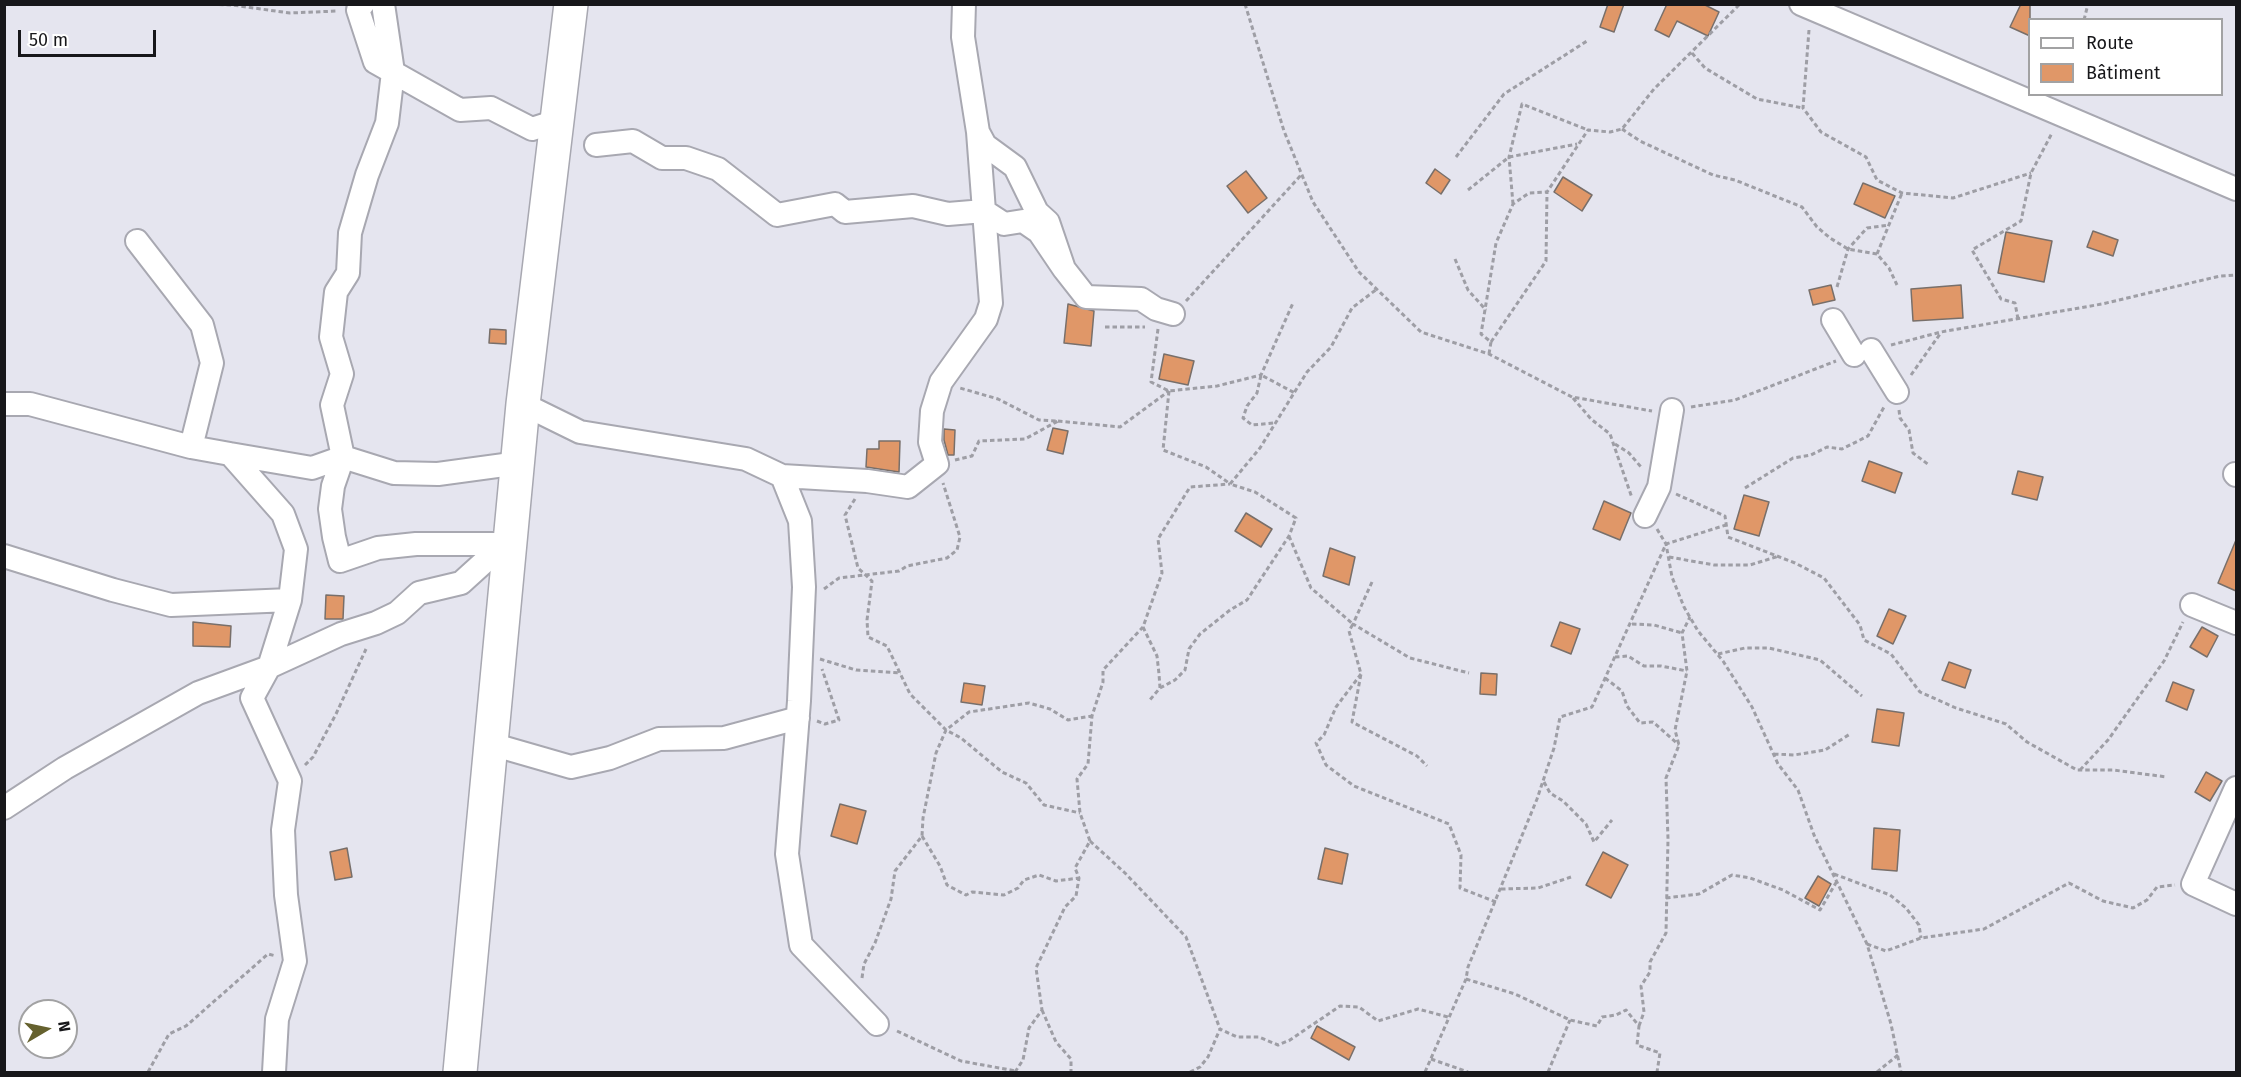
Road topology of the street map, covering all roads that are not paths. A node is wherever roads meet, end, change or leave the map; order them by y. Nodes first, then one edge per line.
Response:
1 (383, 4) edge
2 (571, 4) edge
3 (964, 4) edge
4 (361, 7) edge
5 (1806, 7) edge
6 (393, 72) junction
7 (557, 121) junction
8 (978, 132) junction
9 (596, 145) dead end
10 (2236, 189) edge
11 (984, 211) junction
12 (137, 241) dead end
13 (1064, 269) junction
14 (1173, 314) road end
15 (1833, 320) dead end
16 (1898, 392) road end
17 (4, 404) edge
18 (524, 404) junction
19 (1672, 410) road end
20 (191, 447) junction
21 (230, 454) junction
22 (344, 458) junction
23 (519, 463) junction
24 (782, 476) junction
25 (1645, 516) road end
26 (508, 532) junction
27 (4, 556) edge
28 (290, 600) junction
29 (2192, 605) road end
30 (2236, 623) edge
31 (269, 667) junction
32 (798, 718) junction
33 (491, 744) junction
34 (2236, 788) edge
35 (4, 807) edge
36 (2236, 904) edge
37 (877, 1024) road end
38 (274, 1072) edge
39 (460, 1072) edge

1 - 6 street
2 - 7 highway
3 - 8 street
4 - 6 street
5 - 10 street
6 - 7 street
6 - 22 street
7 - 18 highway
8 - 11 street
8 - 13 street
9 - 11 street
11 - 13 street
11 - 24 street
12 - 20 street
13 - 14 street
15 - 16 street
17 - 20 street
18 - 23 highway
18 - 24 street
19 - 25 street
20 - 21 street
21 - 22 street
21 - 28 street
22 - 23 street
22 - 26 street
23 - 26 highway
24 - 32 street
26 - 31 street
26 - 33 highway
27 - 28 street
28 - 31 street
29 - 30 street
31 - 35 street
31 - 38 street
32 - 33 street
32 - 37 street
33 - 39 highway
34 - 36 street

